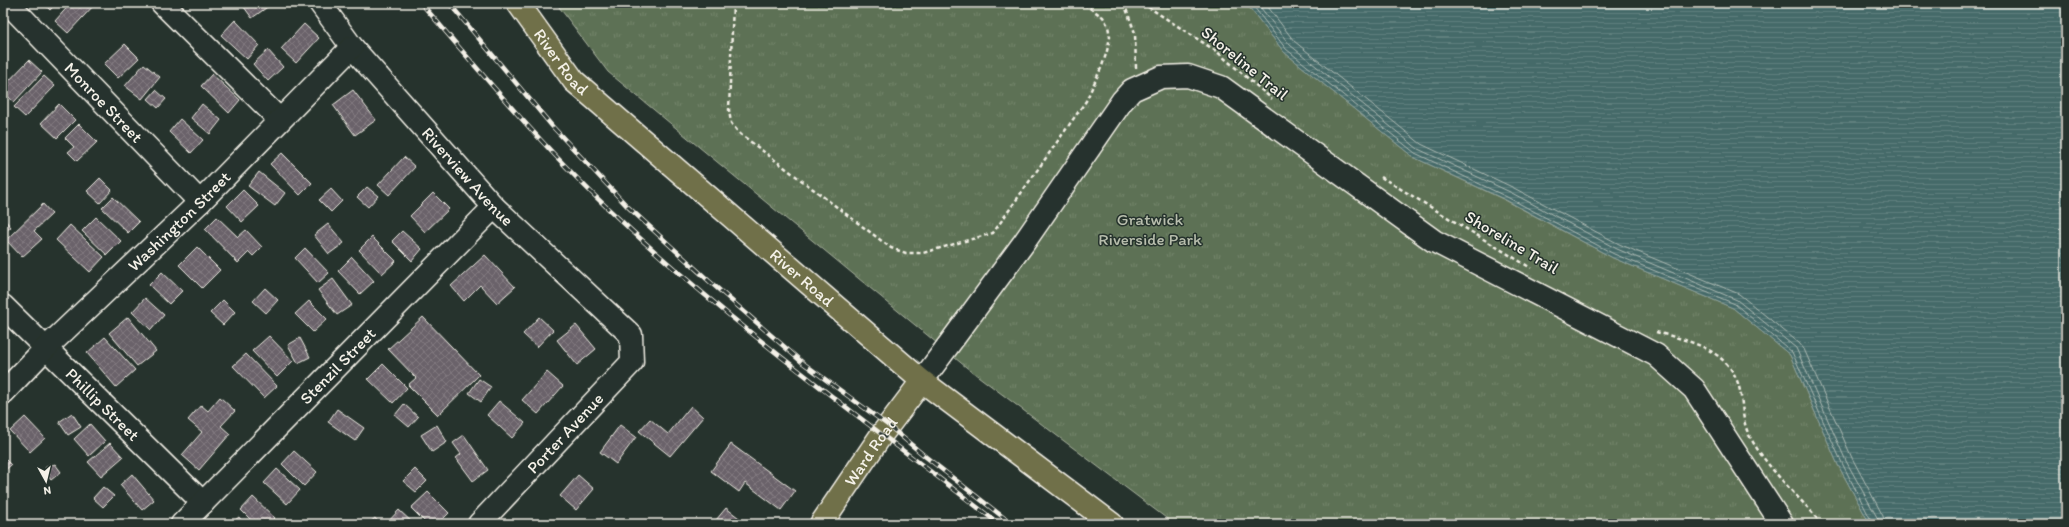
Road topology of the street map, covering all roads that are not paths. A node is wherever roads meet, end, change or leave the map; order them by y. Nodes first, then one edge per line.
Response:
1 (8, 3) edge
2 (162, 3) edge
3 (320, 3) edge
4 (518, 3) edge
5 (352, 47) junction
6 (280, 120) junction
7 (200, 202) junction
8 (494, 208) junction
9 (3, 306) edge
10 (631, 335) joint
11 (46, 348) junction
12 (922, 381) junction
13 (3, 393) edge
14 (203, 503) junction
15 (182, 524) edge
16 (479, 524) edge
17 (821, 524) edge
18 (1112, 524) edge
19 (1782, 524) edge

1 - 7 street, Monroe Street
2 - 6 street
3 - 5 street, Riverview Avenue
4 - 12 main road, River Road
5 - 6 street, Washington Street
5 - 8 street, Riverview Avenue
6 - 7 street, Washington Street
7 - 11 street, Washington Street
8 - 10 street, Riverview Avenue
8 - 14 street, Stenzil Street
9 - 11 street, Phillip Street
10 - 16 street, Porter Avenue
11 - 13 street, Washington Street
11 - 14 street, Phillip Street
12 - 17 main road, Ward Road
12 - 18 main road, River Road
12 - 19 street
14 - 15 street, Stenzil Street

